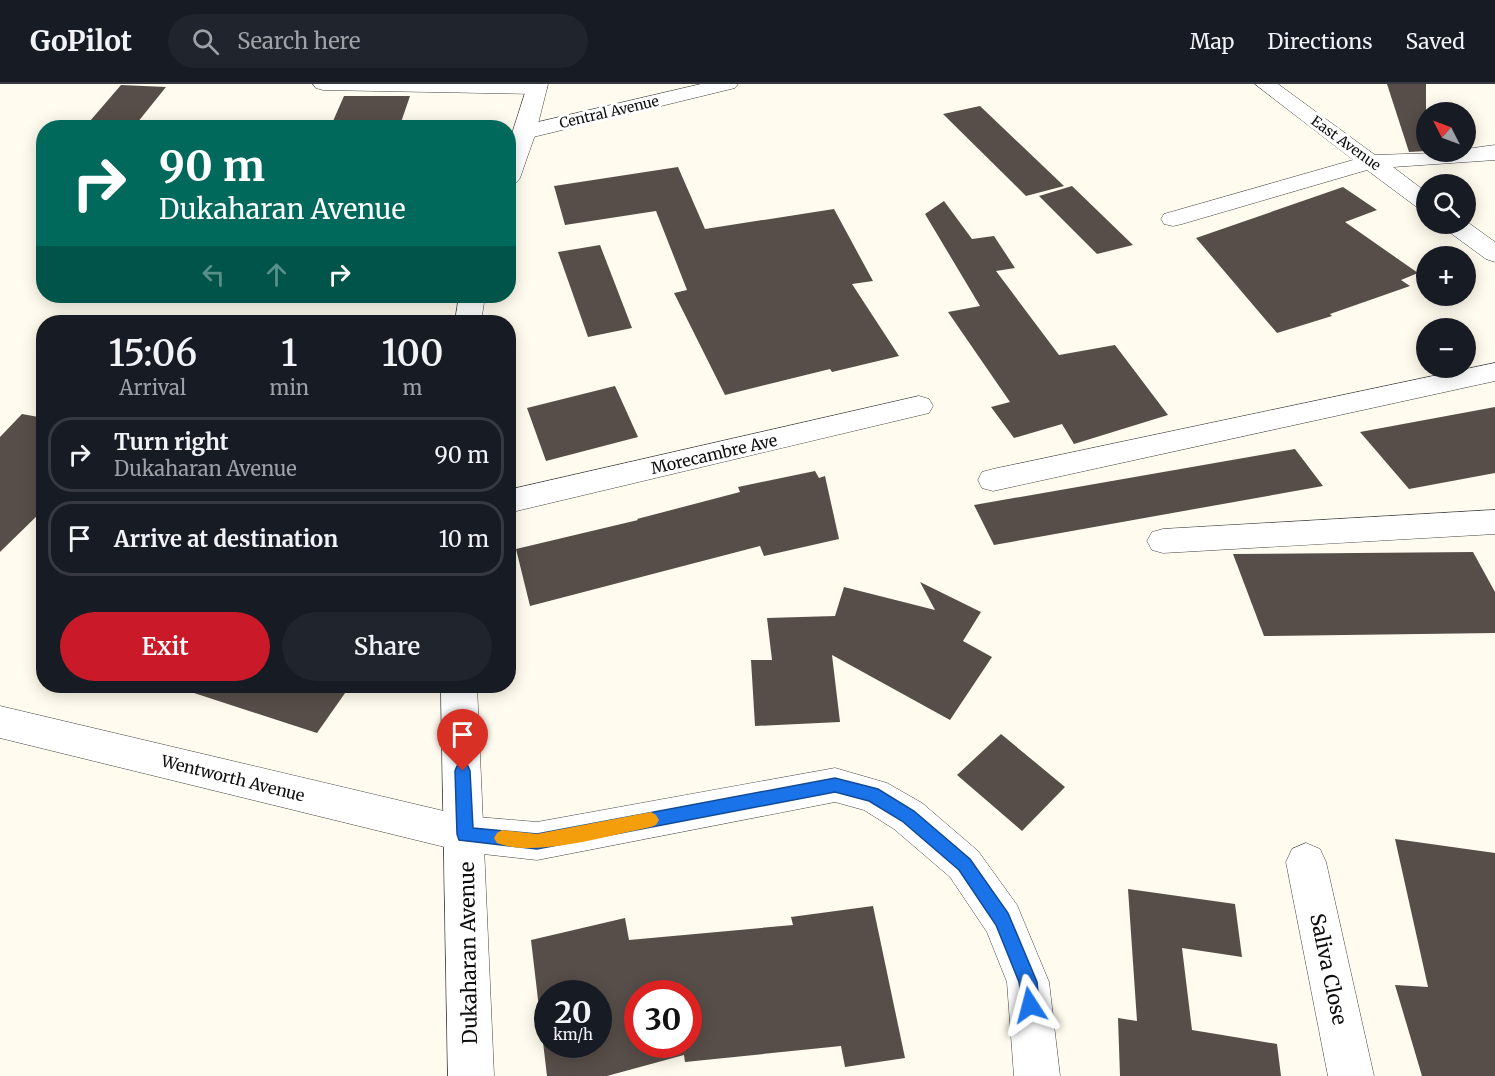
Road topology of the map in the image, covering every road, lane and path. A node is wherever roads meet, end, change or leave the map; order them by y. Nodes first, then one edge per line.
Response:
1 (323, 84) edge
2 (728, 84) edge
3 (1265, 84) edge
4 (417, 85) edge
5 (538, 86) edge
6 (525, 132) junction
7 (1495, 152) edge
8 (516, 156) edge
9 (1371, 162) junction
10 (1416, 196) edge
11 (1173, 219) dead end
12 (1468, 234) edge
13 (1495, 254) edge
14 (1495, 372) edge
15 (919, 406) dead end
16 (993, 480) dead end
17 (516, 500) edge
18 (1495, 522) edge
19 (1163, 541) dead end
20 (459, 693) edge
21 (0, 722) edge
22 (465, 834) junction
23 (1306, 862) dead end
24 (471, 1076) edge
25 (1037, 1076) edge
26 (1352, 1076) edge

1 - 4 street
2 - 6 street, Central Avenue
3 - 9 street, East Avenue
4 - 5 street
5 - 6 street
6 - 8 street
7 - 9 street
9 - 10 street, East Avenue
9 - 11 street
12 - 13 street
14 - 16 street
15 - 17 street, Morecambre Ave
18 - 19 street
20 - 22 street, Dukaharan Avenue
21 - 22 street, Wentworth Avenue
22 - 24 street, Dukaharan Avenue
22 - 25 street, Wentworth Avenue
23 - 26 street, Saliva Close

